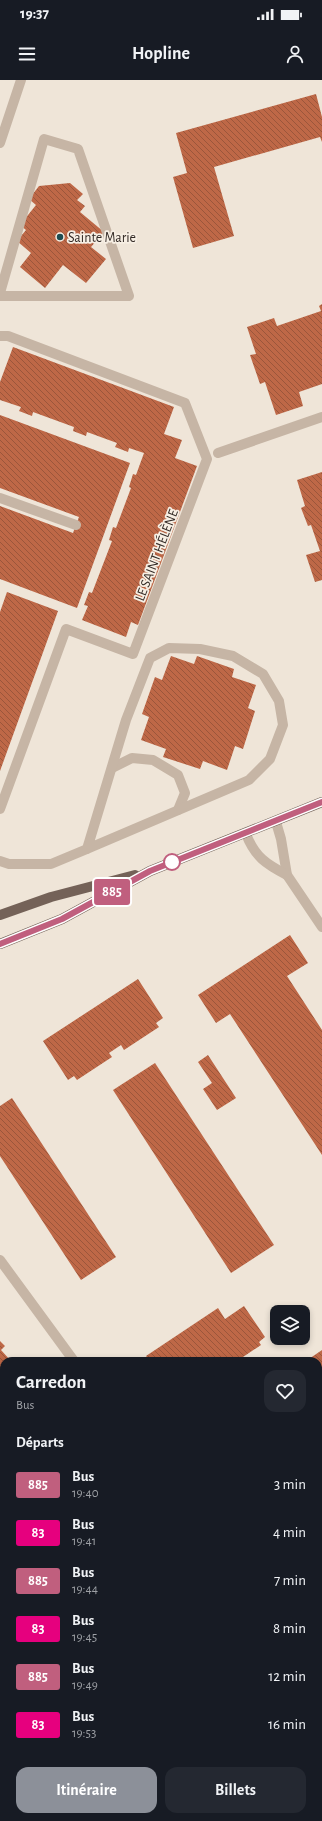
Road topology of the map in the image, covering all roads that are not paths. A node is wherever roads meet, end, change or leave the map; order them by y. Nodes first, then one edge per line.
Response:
1 (21, 80) edge
2 (0, 144) edge
3 (0, 293) edge
4 (0, 296) edge
5 (0, 336) edge
6 (322, 417) edge
7 (218, 453) dead end
8 (0, 498) edge
9 (76, 525) dead end
10 (112, 768) junction
11 (322, 802) edge
12 (0, 809) edge
13 (178, 810) junction
14 (276, 822) junction
15 (246, 834) junction
16 (87, 849) junction
17 (0, 861) edge
18 (150, 871) junction
19 (287, 875) junction
20 (0, 915) edge
21 (322, 927) edge
22 (0, 944) edge
23 (0, 1260) edge
24 (71, 1357) edge

1 - 2 street
3 - 4 street
5 - 12 street, LE SAINT HÉLÈNE
6 - 7 street
8 - 9 street
10 - 13 street
10 - 13 street
10 - 16 street
11 - 14 main road
13 - 16 street
14 - 15 main road
14 - 19 street
15 - 18 main road
15 - 19 street
16 - 17 street
18 - 20 main road
18 - 22 main road
19 - 21 street
23 - 24 street

